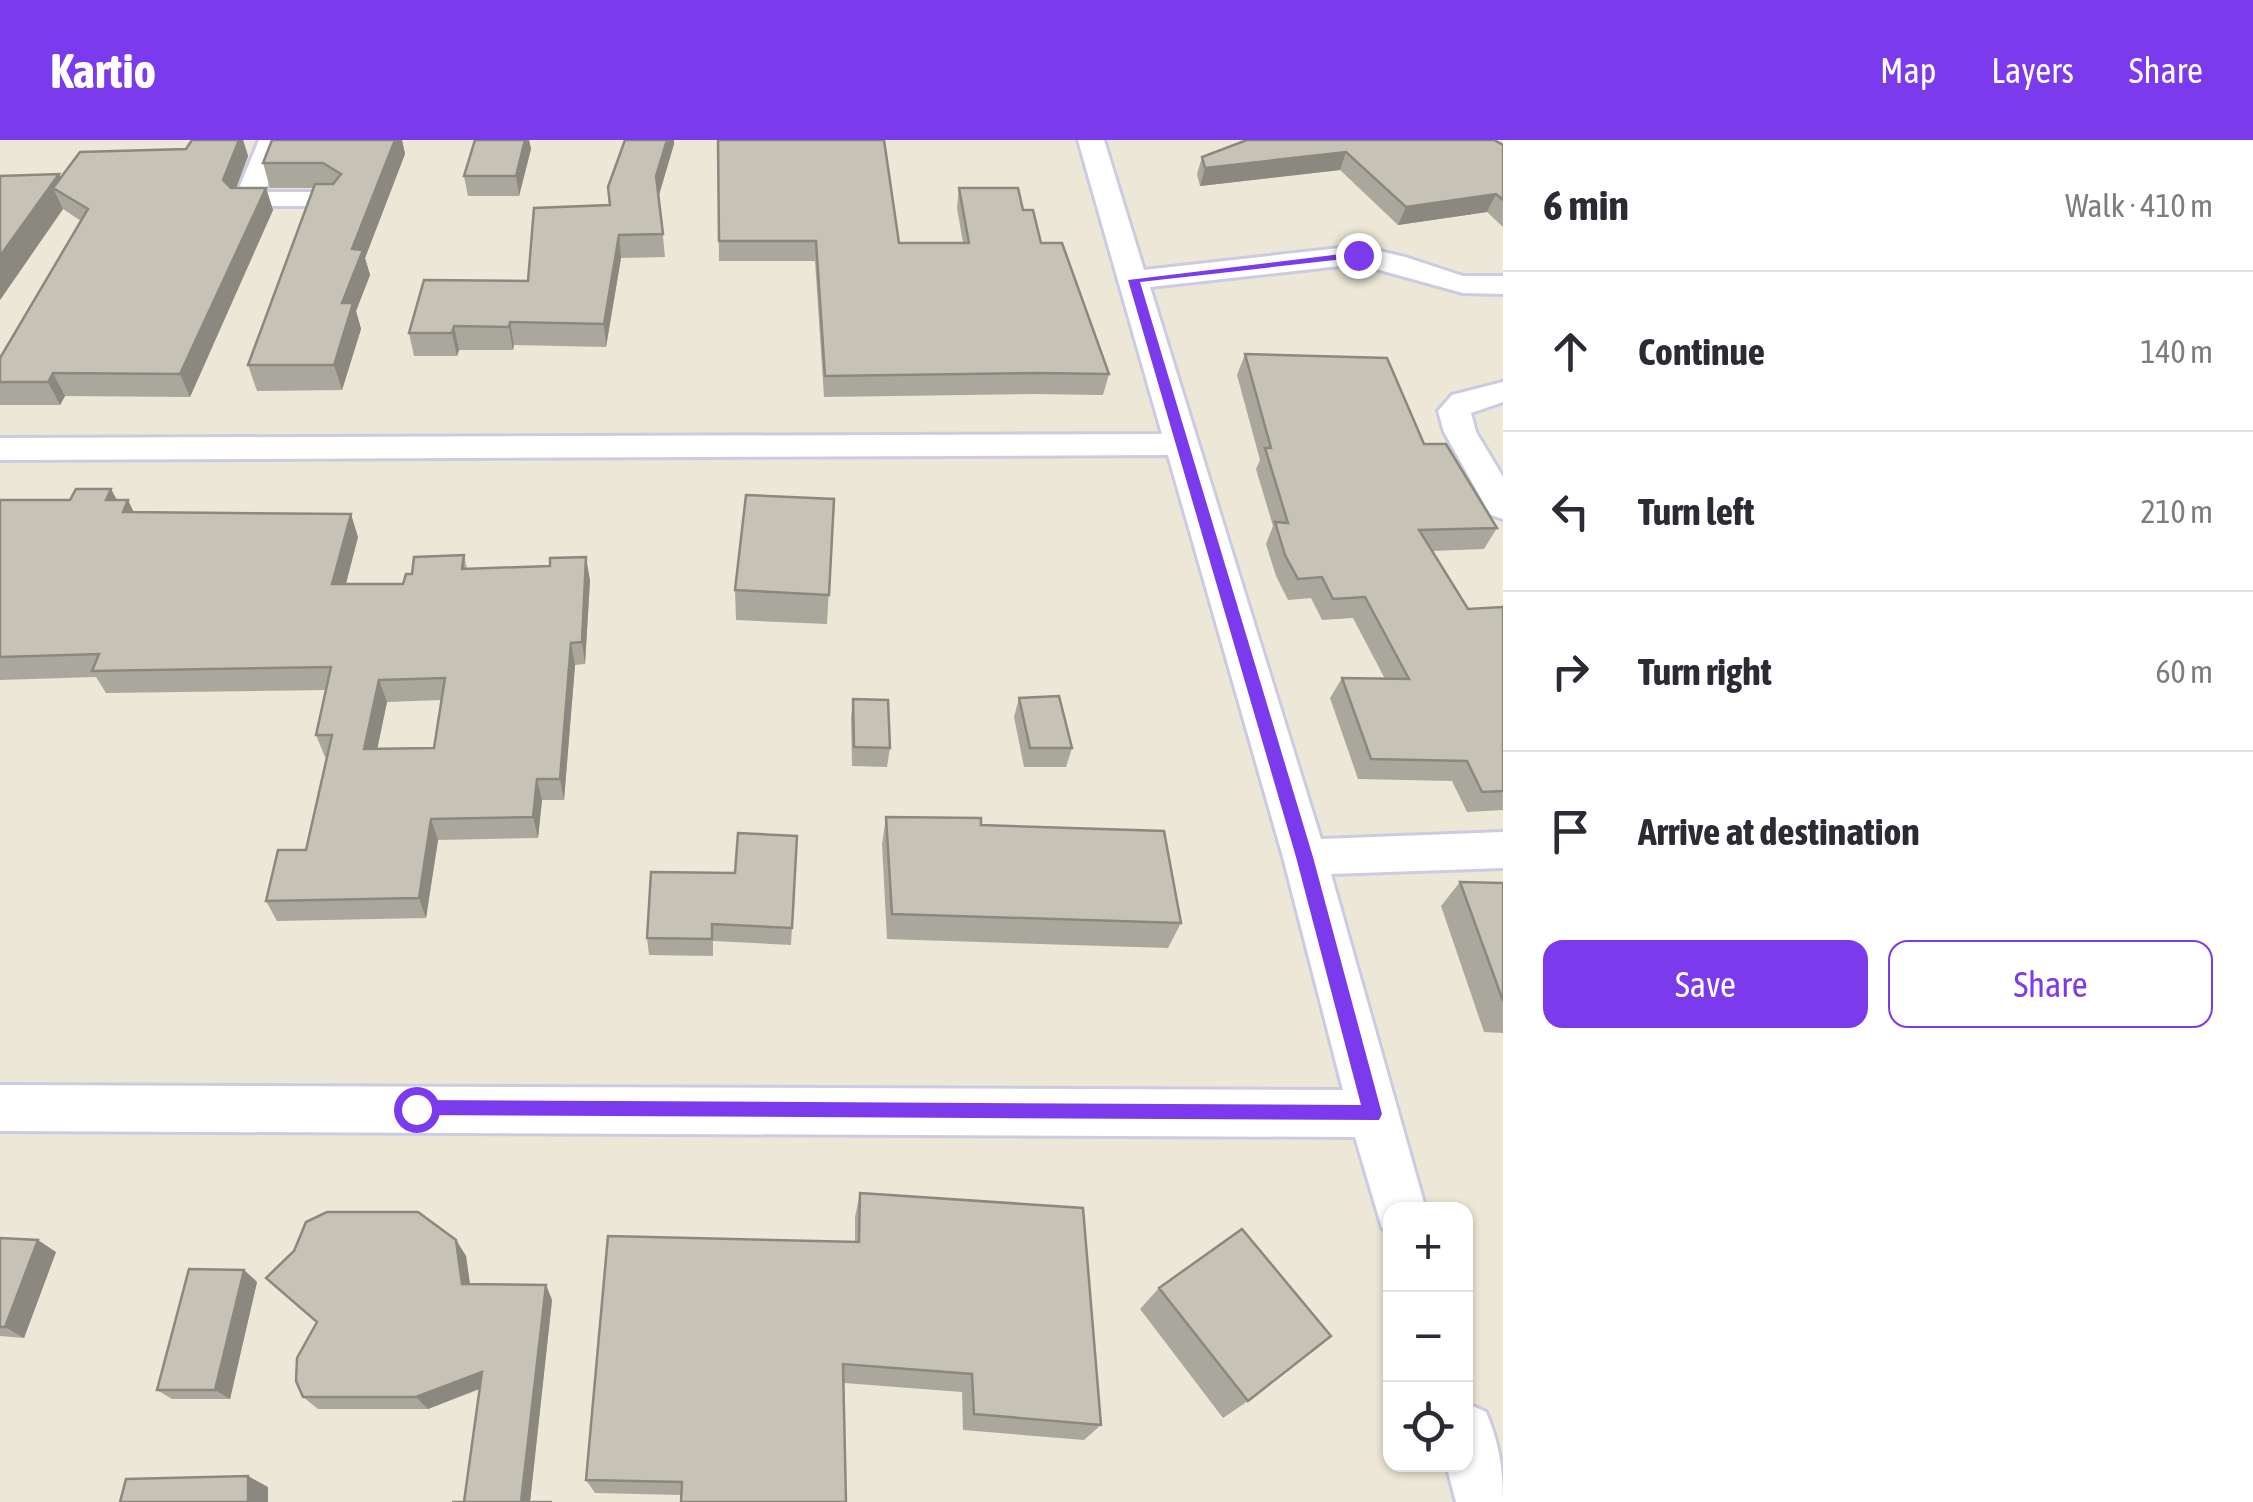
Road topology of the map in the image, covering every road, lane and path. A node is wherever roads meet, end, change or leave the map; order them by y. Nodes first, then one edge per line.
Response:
1 (272, 140) edge
2 (1091, 140) edge
3 (330, 200) edge
4 (1133, 280) junction
5 (1503, 285) edge
6 (1503, 392) edge
7 (1460, 432) junction
8 (1183, 444) junction
9 (0, 449) edge
10 (1503, 461) edge
11 (1503, 507) edge
12 (1503, 850) edge
13 (1305, 857) junction
14 (0, 1108) edge
15 (1372, 1114) junction
16 (1398, 1202) edge
17 (1473, 1456) edge
18 (1486, 1502) edge

1 - 3 street
2 - 4 street
4 - 5 street
4 - 8 street
6 - 7 street
7 - 10 street
7 - 11 street
8 - 9 street
8 - 13 street
12 - 13 street
13 - 15 street
14 - 15 street
15 - 16 street
17 - 18 street

